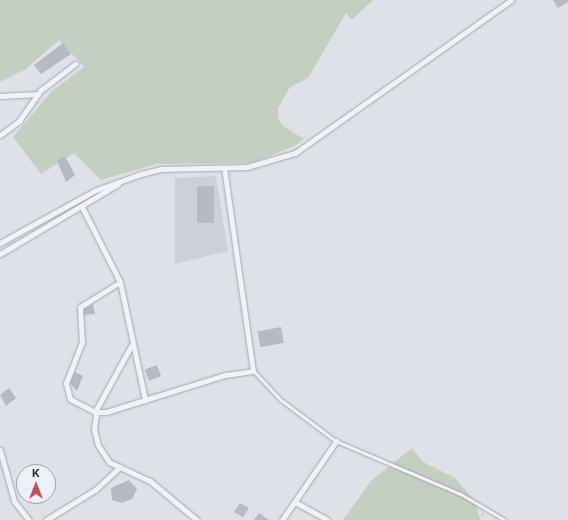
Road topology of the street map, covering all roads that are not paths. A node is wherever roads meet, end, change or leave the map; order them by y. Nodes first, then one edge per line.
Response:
1 (511, 0) edge
2 (75, 64) dead end
3 (38, 94) junction
4 (0, 96) edge
5 (0, 135) edge
6 (224, 168) junction
7 (122, 181) junction
8 (82, 206) junction
9 (0, 244) edge
10 (0, 254) edge
11 (120, 282) junction
12 (131, 346) junction
13 (253, 371) junction
14 (145, 400) junction
15 (96, 412) junction
16 (336, 441) junction
17 (0, 450) edge
18 (3, 464) edge
19 (120, 467) junction
20 (295, 502) junction
21 (25, 520) edge
22 (28, 520) edge
23 (46, 520) edge
24 (198, 520) edge
25 (282, 520) edge
26 (326, 520) edge
27 (505, 520) edge

1 - 6 street
2 - 3 street
3 - 4 street
3 - 5 street
6 - 7 street
6 - 13 street
7 - 8 street
7 - 9 street
8 - 10 street
8 - 11 street
11 - 12 street
11 - 15 street
12 - 14 street
12 - 15 street
13 - 14 street
13 - 16 lane
14 - 15 street
15 - 19 street
16 - 20 street
16 - 27 lane
17 - 18 street
18 - 22 street
19 - 23 street
19 - 24 street
20 - 25 street
20 - 26 street
21 - 22 street

